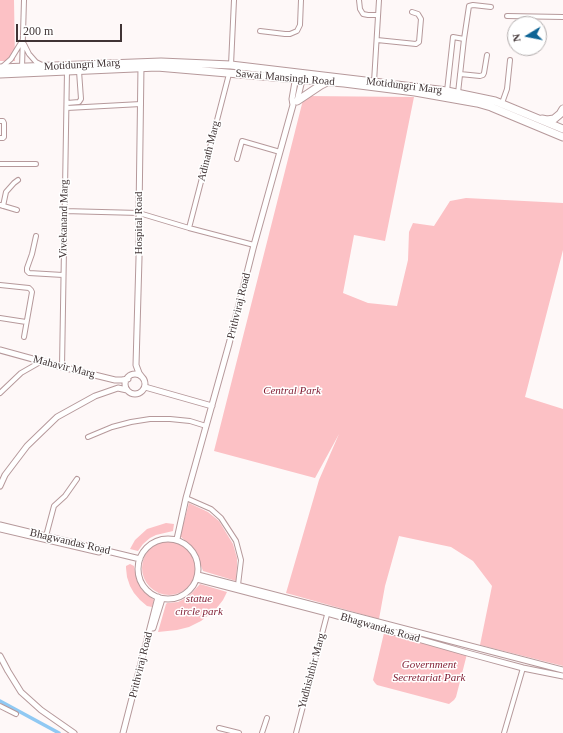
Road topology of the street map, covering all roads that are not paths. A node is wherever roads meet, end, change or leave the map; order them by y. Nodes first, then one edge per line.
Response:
1 (24, 0) edge
2 (234, 0) edge
3 (301, 0) edge
4 (359, 0) edge
5 (380, 0) edge
6 (491, 7) dead end
7 (412, 12) dead end
8 (378, 15) junction
9 (547, 17) edge
10 (563, 17) edge
11 (260, 32) dead end
12 (464, 39) junction
13 (23, 40) junction
14 (377, 40) junction
15 (487, 55) dead end
16 (510, 60) dead end
17 (141, 65) junction
18 (231, 65) junction
19 (45, 66) junction
20 (0, 68) edge
21 (22, 70) junction
22 (67, 71) junction
23 (79, 71) junction
24 (0, 74) edge
25 (229, 74) junction
26 (460, 74) junction
27 (300, 76) junction
28 (328, 81) junction
29 (374, 82) junction
30 (447, 91) junction
31 (458, 93) junction
32 (67, 103) junction
33 (295, 103) junction
34 (502, 103) junction
35 (141, 104) junction
36 (67, 108) junction
37 (563, 109) edge
38 (563, 117) edge
39 (538, 119) junction
40 (0, 121) edge
41 (561, 133) edge
42 (0, 138) edge
43 (280, 152) junction
44 (237, 159) dead end
45 (0, 164) edge
46 (36, 164) dead end
47 (18, 180) dead end
48 (1, 206) edge
49 (17, 210) dead end
50 (64, 211) junction
51 (139, 213) junction
52 (189, 228) junction
53 (36, 236) dead end
54 (254, 245) junction
55 (63, 275) junction
56 (0, 285) edge
57 (0, 318) edge
58 (26, 322) junction
59 (24, 337) dead end
60 (0, 350) edge
61 (42, 361) junction
62 (136, 365) junction
63 (62, 367) junction
64 (133, 375) junction
65 (142, 377) junction
66 (108, 378) junction
67 (128, 379) junction
68 (145, 387) junction
69 (127, 390) junction
70 (108, 391) junction
71 (0, 393) edge
72 (212, 406) junction
73 (206, 426) junction
74 (88, 437) dead end
75 (77, 479) dead end
76 (0, 486) edge
77 (186, 498) junction
78 (0, 525) edge
79 (0, 529) edge
80 (46, 536) junction
81 (177, 540) junction
82 (139, 560) junction
83 (198, 577) junction
84 (238, 585) junction
85 (160, 598) junction
86 (328, 611) junction
87 (0, 656) edge
88 (523, 668) junction
89 (563, 670) edge
90 (563, 676) edge
91 (0, 706) edge
92 (16, 714) dead end
93 (267, 718) dead end
94 (219, 728) dead end
95 (74, 733) edge
96 (125, 733) edge
97 (240, 733) edge
98 (262, 733) edge
99 (296, 733) edge
100 (504, 733) edge

1 - 13 street
2 - 18 street
3 - 11 street
4 - 8 street
5 - 8 street
6 - 12 street
7 - 14 street
8 - 14 street
9 - 10 street
12 - 26 street
12 - 30 street
13 - 19 street
13 - 20 street
13 - 21 street
14 - 29 street
15 - 26 street
16 - 34 street
17 - 18 main road, Motidungri Marg
17 - 19 main road, Motidungri Marg
17 - 23 main road, Sawai Mansingh Road
17 - 25 main road, Sawai Mansingh Road
17 - 35 street, Hospital Road
18 - 27 main road, Motidungri Marg
19 - 21 main road, Motidungri Marg
20 - 21 main road, Motidungri Marg
21 - 22 main road, Sawai Mansingh Road
21 - 24 main road, Sawai Mansingh Road
22 - 23 main road, Sawai Mansingh Road
22 - 32 street, Vivekanand Marg
23 - 32 street
25 - 27 main road, Sawai Mansingh Road
25 - 52 street, Adinath Marg
26 - 31 street
27 - 28 main road, Sawai Mansingh Road
27 - 29 main road, Motidungri Marg
27 - 33 street, Prithviraj Road
28 - 33 main road
28 - 41 main road, Sawai Mansingh Road
29 - 30 main road, Motidungri Marg
30 - 31 main road, Motidungri Marg
31 - 34 main road, Motidungri Marg
32 - 36 street, Vivekanand Marg
33 - 43 street, Prithviraj Road
34 - 39 main road, Motidungri Marg
35 - 36 street
35 - 51 street, Hospital Road
36 - 50 street, Vivekanand Marg
37 - 39 main road
38 - 41 main road
39 - 41 main road, Motidungri Marg
40 - 42 street
43 - 44 street
43 - 54 street, Prithviraj Road
45 - 46 street
47 - 48 street
48 - 49 street
50 - 51 street
50 - 55 street, Vivekanand Marg
51 - 52 street
51 - 62 street, Hospital Road
52 - 54 street
53 - 55 street
54 - 72 street, Prithviraj Road
55 - 63 street, Vivekanand Marg
56 - 58 street
57 - 58 street
58 - 59 street
60 - 61 street, Mahavir Marg
61 - 63 street, Mahavir Marg
61 - 71 street
62 - 64 street
62 - 65 street, Hospital Road
63 - 66 street, Mahavir Marg
64 - 65 street
64 - 67 street
65 - 68 street
66 - 67 street, Mahavir Marg
66 - 70 street
67 - 69 street
68 - 69 street
68 - 72 street
69 - 70 street
70 - 76 street
72 - 73 street, Prithviraj Road
73 - 74 street
73 - 77 street, Prithviraj Road
75 - 80 street
77 - 81 street, Prithviraj Road
77 - 84 street
78 - 80 street, Bhagwandas Road
79 - 82 street, Bhagwandas Road
80 - 82 street, Bhagwandas Road
81 - 82 street
81 - 83 street
82 - 85 street
83 - 84 street, Bhagwandas Road
83 - 85 street
83 - 86 street, Bhagwandas Road
84 - 86 street, Bhagwandas Road
85 - 96 street, Prithviraj Road
86 - 88 street, Bhagwandas Road
86 - 89 street, Bhagwandas Road
86 - 99 street, Yudhishthir Marg
87 - 95 street
88 - 90 street, Bhagwandas Road
88 - 100 street
91 - 92 street
93 - 98 street
94 - 97 street

